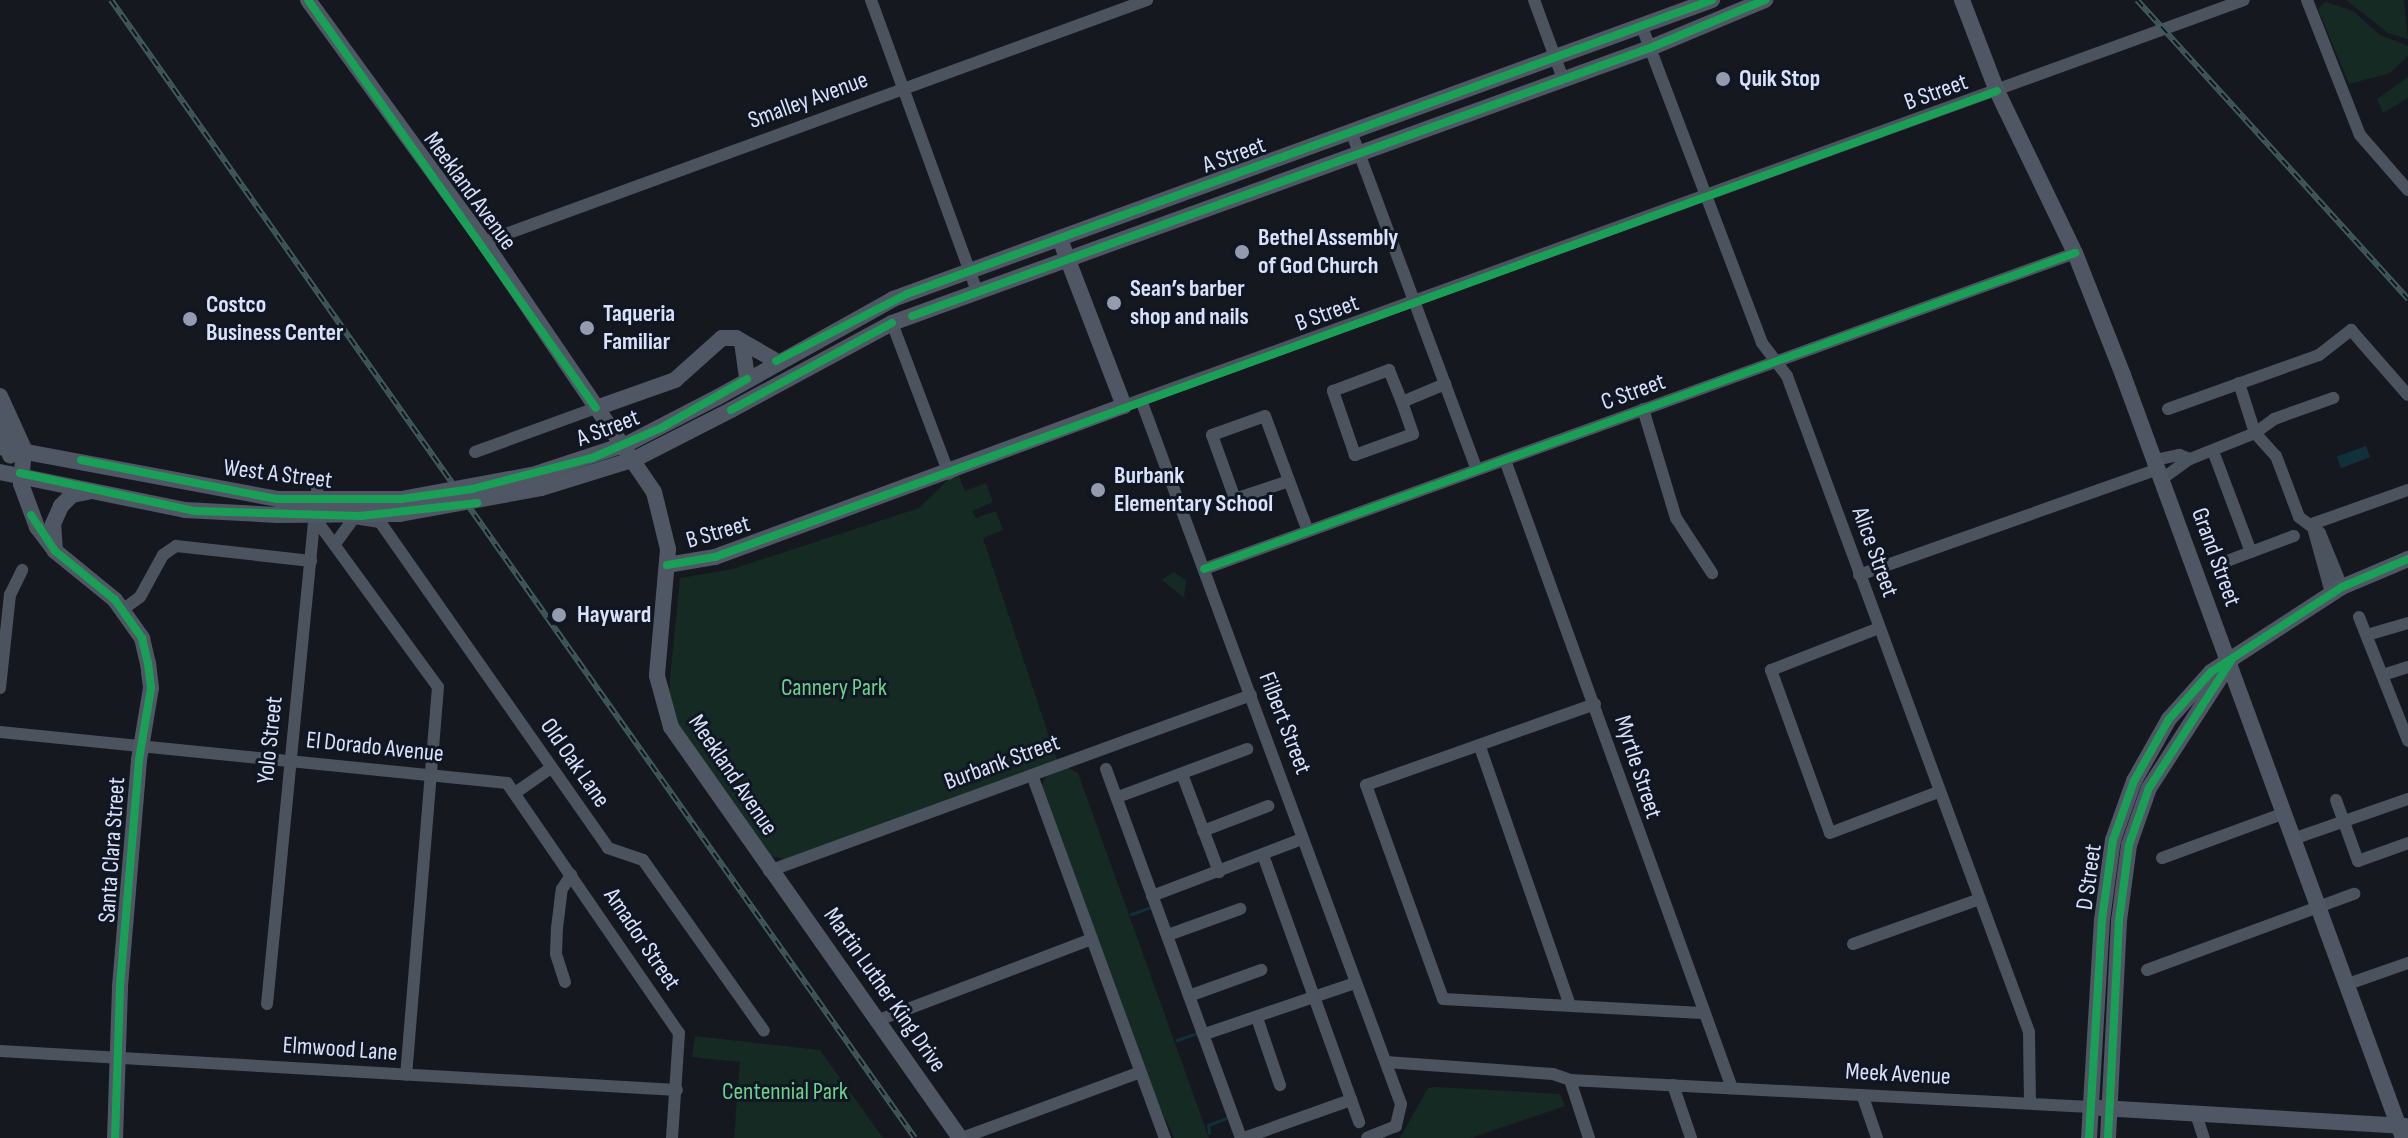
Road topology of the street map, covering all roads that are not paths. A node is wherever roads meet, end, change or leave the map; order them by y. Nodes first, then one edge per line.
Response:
1 (308, 0) edge
2 (871, 0) edge
3 (1147, 0) edge
4 (1534, 0) edge
5 (1712, 0) edge
6 (1765, 0) edge
7 (1962, 0) edge
8 (2244, 0) edge
9 (2307, 0) edge
10 (1642, 27) junction
11 (1650, 48) junction
12 (1556, 59) junction
13 (1563, 79) junction
14 (902, 89) junction
15 (1997, 91) junction
16 (1352, 134) junction
17 (1360, 154) junction
18 (2408, 190) edge
19 (1707, 196) junction
20 (1060, 239) junction
21 (484, 242) junction
22 (2075, 253) junction
23 (1068, 261) junction
24 (968, 271) junction
25 (977, 292) junction
26 (1415, 303) junction
27 (892, 323) junction
28 (742, 342) junction
29 (776, 361) junction
30 (1775, 361) junction
31 (747, 379) junction
32 (2239, 383) junction
33 (1445, 384) junction
34 (2408, 395) edge
35 (0, 396) edge
36 (2333, 398) dead end
37 (1141, 400) junction
38 (1402, 402) junction
39 (1124, 406) junction
40 (596, 408) junction
41 (1643, 409) junction
42 (2168, 409) dead end
43 (0, 420) edge
44 (2255, 433) junction
45 (2, 447) edge
46 (24, 449) junction
47 (2213, 451) junction
48 (475, 452) dead end
49 (2190, 459) junction
50 (1505, 460) junction
51 (2158, 469) junction
52 (1477, 470) junction
53 (0, 472) edge
54 (20, 473) junction
55 (949, 474) junction
56 (318, 481) dead end
57 (1289, 481) junction
58 (2408, 490) edge
59 (94, 491) junction
60 (474, 496) junction
61 (277, 507) junction
62 (314, 517) junction
63 (354, 518) junction
64 (2312, 524) junction
65 (1308, 531) junction
66 (2294, 536) dead end
67 (335, 544) junction
68 (55, 551) junction
69 (2251, 552) junction
70 (2408, 559) edge
71 (311, 561) junction
72 (2219, 564) dead end
73 (667, 565) junction
74 (1204, 569) junction
75 (22, 570) dead end
76 (1712, 573) dead end
77 (1859, 575) junction
78 (2336, 590) junction
79 (122, 610) junction
80 (2359, 617) dead end
81 (2408, 623) edge
82 (1879, 628) junction
83 (2367, 635) junction
84 (2231, 661) junction
85 (2408, 667) edge
86 (2383, 675) junction
87 (0, 688) edge
88 (1251, 695) junction
89 (1595, 704) junction
90 (2403, 710) edge
91 (0, 732) edge
92 (2408, 741) edge
93 (144, 745) junction
94 (1480, 747) junction
95 (1247, 749) dead end
96 (290, 761) junction
97 (551, 768) junction
98 (1106, 769) dead end
99 (1182, 774) junction
100 (432, 775) junction
101 (1032, 775) junction
102 (511, 788) junction
103 (1938, 792) junction
104 (1118, 797) junction
105 (2408, 799) edge
106 (2336, 800) dead end
107 (1268, 806) dead end
108 (2285, 813) junction
109 (2344, 823) junction
110 (1203, 831) junction
111 (1302, 839) junction
112 (2293, 839) junction
113 (2408, 843) edge
114 (1263, 855) junction
115 (2162, 858) dead end
116 (769, 871) junction
117 (1219, 872) junction
118 (571, 875) junction
119 (2354, 894) dead end
120 (1152, 896) junction
121 (1977, 900) junction
122 (2320, 906) junction
123 (1240, 909) dead end
124 (1168, 935) junction
125 (1092, 939) junction
126 (1853, 944) dead end
127 (2408, 963) edge
128 (1261, 970) dead end
129 (2147, 970) dead end
130 (565, 982) dead end
131 (1355, 983) junction
132 (2348, 984) junction
133 (1189, 996) junction
134 (1314, 998) junction
135 (1569, 1002) junction
136 (267, 1004) dead end
137 (1702, 1013) junction
138 (1257, 1018) junction
139 (876, 1021) junction
140 (764, 1031) dead end
141 (1205, 1034) junction
142 (0, 1051) edge
143 (116, 1057) junction
144 (1386, 1062) junction
145 (1140, 1072) junction
146 (406, 1075) junction
147 (1570, 1080) junction
148 (1280, 1085) dead end
149 (1673, 1085) junction
150 (1732, 1088) junction
151 (677, 1090) junction
152 (1863, 1097) junction
153 (1351, 1100) junction
154 (2030, 1103) junction
155 (2091, 1107) junction
156 (2110, 1109) junction
157 (2196, 1114) junction
158 (1359, 1122) dead end
159 (2403, 1130) edge
160 (115, 1138) edge
161 (672, 1138) edge
162 (961, 1138) edge
163 (1165, 1138) edge
164 (1242, 1138) edge
165 (1367, 1138) edge
166 (1589, 1138) edge
167 (1691, 1138) edge
168 (1877, 1138) edge
169 (2089, 1138) edge
170 (2108, 1138) edge
171 (2204, 1138) edge

1 - 21 main road, Meekland Avenue
2 - 14 street
3 - 14 street, Smalley Avenue
4 - 12 street
5 - 10 main road, A Street
6 - 11 main road, A Street
7 - 15 main road, Grand Street
8 - 15 street, B Street
9 - 18 street
10 - 11 street, Alice Street
10 - 12 main road, A Street
11 - 13 main road, A Street
11 - 19 street, Alice Street
12 - 13 street
12 - 16 main road, A Street
13 - 17 main road, A Street
14 - 21 street, Smalley Avenue
14 - 24 street
15 - 19 street, B Street
15 - 22 main road, Grand Street
16 - 17 street
16 - 20 main road, A Street
17 - 23 main road, A Street
17 - 26 street
19 - 26 street, B Street
19 - 30 street, Alice Street
20 - 23 main road
20 - 24 main road, A Street
21 - 40 main road, Meekland Avenue
22 - 30 street, C Street
22 - 51 main road, Grand Street
23 - 25 main road, A Street
23 - 39 main road
24 - 25 street
24 - 29 main road, A Street
25 - 27 main road, A Street
26 - 33 street
26 - 37 street, B Street
27 - 55 street
27 - 60 main road, A Street, bridge
28 - 29 main road
28 - 31 main road
28 - 40 main road, A Street
29 - 31 main road, A Street
30 - 41 street, C Street
30 - 77 street, Alice Street
31 - 60 main road, A Street, bridge
32 - 34 street
32 - 42 street
32 - 44 street
33 - 38 street
33 - 52 street
35 - 46 main road
36 - 44 street
37 - 39 street, B Street
37 - 74 street, Filbert Street
38 - 38 street
39 - 55 main road, B Street
40 - 48 street, A Street
40 - 73 main road, Meekland Avenue
41 - 50 street, C Street
41 - 76 street
43 - 45 main road
44 - 47 street
44 - 64 street
45 - 46 main road, West A Street
45 - 54 main road
46 - 54 main road
46 - 61 main road, West A Street
47 - 49 street
47 - 69 street
49 - 51 street
49 - 51 street
50 - 52 street, C Street
50 - 89 street, Myrtle Street
51 - 77 street
51 - 84 main road, Grand Street
52 - 65 street, C Street
53 - 54 main road, West A Street
54 - 59 main road, West A Street
54 - 68 main road, Santa Clara Street
55 - 73 main road, B Street
56 - 62 street, Yolo Street
57 - 57 street
57 - 65 street
58 - 64 street
59 - 61 main road, West A Street
59 - 68 main road
60 - 61 main road, West A Street, bridge
62 - 63 street, Old Oak Lane
62 - 67 street
62 - 71 street, Yolo Street
63 - 67 street
63 - 97 street, Old Oak Lane
64 - 78 street
65 - 74 street, C Street
66 - 69 street
67 - 100 street
68 - 79 main road, Santa Clara Street
69 - 72 street
70 - 78 main road, D Street
71 - 79 street
71 - 96 street, Yolo Street
73 - 116 main road, Meekland Avenue
74 - 88 street, Filbert Street
75 - 87 street
77 - 82 street, Alice Street
78 - 84 main road, D Street
79 - 93 main road, Santa Clara Street
80 - 83 street
81 - 83 street
82 - 103 street, Alice Street
82 - 103 street
83 - 86 street
84 - 108 main road, Grand Street
84 - 155 main road, D Street
84 - 156 main road, D Street
85 - 86 street
86 - 90 street
88 - 101 street, Burbank Street
88 - 111 street, Filbert Street
89 - 94 street
89 - 137 street, Myrtle Street
90 - 92 street
91 - 93 street, El Dorado Avenue
93 - 96 street, El Dorado Avenue
93 - 143 main road, Santa Clara Street
94 - 135 street
94 - 135 street
95 - 99 street
96 - 100 street, El Dorado Avenue
96 - 136 street, Yolo Street
97 - 102 street
97 - 140 street, Old Oak Lane
98 - 104 street
99 - 104 street
99 - 110 street
100 - 102 street, El Dorado Avenue
100 - 146 street
101 - 116 street, Burbank Street
101 - 125 street
102 - 118 street, Amador Street
103 - 121 street, Alice Street
104 - 120 street
105 - 109 street
106 - 109 street
107 - 110 street
108 - 112 main road, Grand Street
108 - 115 street
109 - 112 street
109 - 113 street
110 - 117 street
111 - 114 street
111 - 131 street, Filbert Street
112 - 122 main road, Grand Street
114 - 117 street
114 - 134 street
116 - 139 main road, Martin Luther King Drive
117 - 120 street
118 - 130 street
118 - 151 street, Amador Street
119 - 122 street
120 - 124 street
121 - 126 street
121 - 154 street, Alice Street
122 - 129 street
122 - 132 main road, Grand Street
123 - 124 street
124 - 133 street
125 - 139 street
125 - 145 street
127 - 132 street
128 - 133 street
131 - 134 street
131 - 144 street, Filbert Street
132 - 159 main road, Grand Street
133 - 141 street
134 - 138 street
134 - 153 street
135 - 137 street
137 - 150 street, Myrtle Street
138 - 141 street
138 - 148 street
139 - 162 main road, Martin Luther King Drive
141 - 164 street
142 - 143 street, Elmwood Lane
143 - 146 street, Elmwood Lane
143 - 160 main road, Santa Clara Street
144 - 147 street, Meek Avenue
144 - 165 street, Filbert Street
145 - 162 street
145 - 163 street
146 - 151 street, Elmwood Lane
147 - 149 street, Meek Avenue
147 - 166 street
149 - 150 street, Meek Avenue
149 - 167 street
150 - 152 street, Meek Avenue
151 - 161 street, Amador Street
152 - 154 street, Meek Avenue
152 - 168 street
153 - 158 street
153 - 164 street
154 - 155 street, Meek Avenue
155 - 156 main road, Meek Avenue
155 - 169 main road, D Street
156 - 157 main road, Meek Avenue
156 - 170 main road, D Street
157 - 159 main road, Meek Avenue
157 - 171 street

